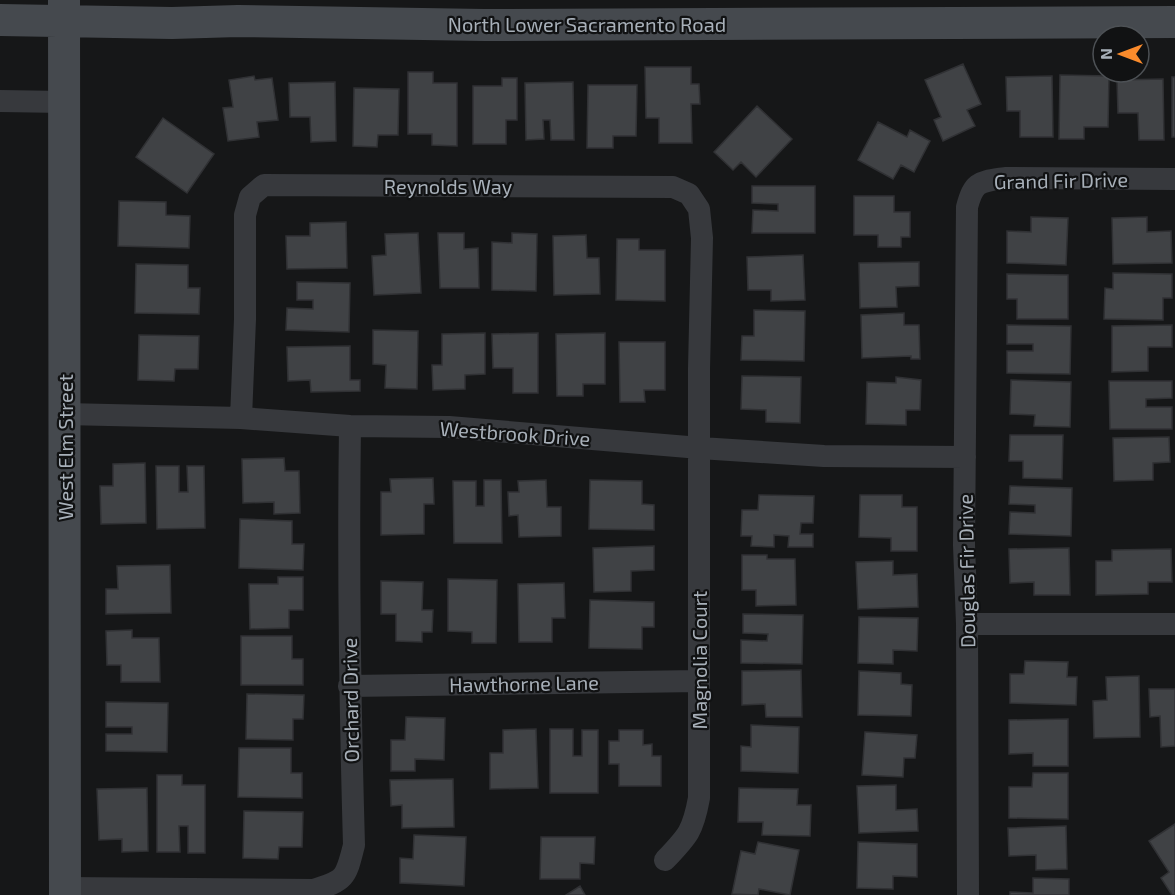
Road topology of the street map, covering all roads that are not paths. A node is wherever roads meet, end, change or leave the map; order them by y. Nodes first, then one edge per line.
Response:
1 (1015, 0) edge
2 (64, 10) edge
3 (0, 20) edge
4 (1175, 22) edge
5 (843, 23) junction
6 (0, 101) edge
7 (64, 102) junction
8 (1175, 178) edge
9 (688, 194) joint
10 (967, 248) joint
11 (65, 414) junction
12 (241, 418) junction
13 (350, 426) junction
14 (700, 448) junction
15 (965, 457) junction
16 (967, 624) junction
17 (1175, 624) edge
18 (699, 681) junction
19 (349, 686) junction
20 (665, 860) dead end
21 (65, 892) edge
22 (968, 895) edge

1 - 5 main road
2 - 3 main road, North Lower Sacramento Road
2 - 5 main road, North Lower Sacramento Road
2 - 7 main road, West Elm Street
4 - 5 main road, North Lower Sacramento Road
6 - 7 street
7 - 11 main road, West Elm Street
8 - 10 street, Grand Fir Drive
9 - 12 street, Reynolds Way
9 - 14 street, Magnolia Court
10 - 15 street, Douglas Fir Drive
11 - 12 street, Westbrook Drive
11 - 21 main road, West Elm Street
12 - 13 street, Westbrook Drive
13 - 14 street, Westbrook Drive
13 - 19 street, Orchard Drive
14 - 15 street, Westbrook Drive
14 - 18 street, Magnolia Court
15 - 16 street, Douglas Fir Drive
16 - 17 street
16 - 22 street, Douglas Fir Drive
18 - 19 street, Hawthorne Lane
18 - 20 street, Magnolia Court
19 - 21 street, Orchard Drive

